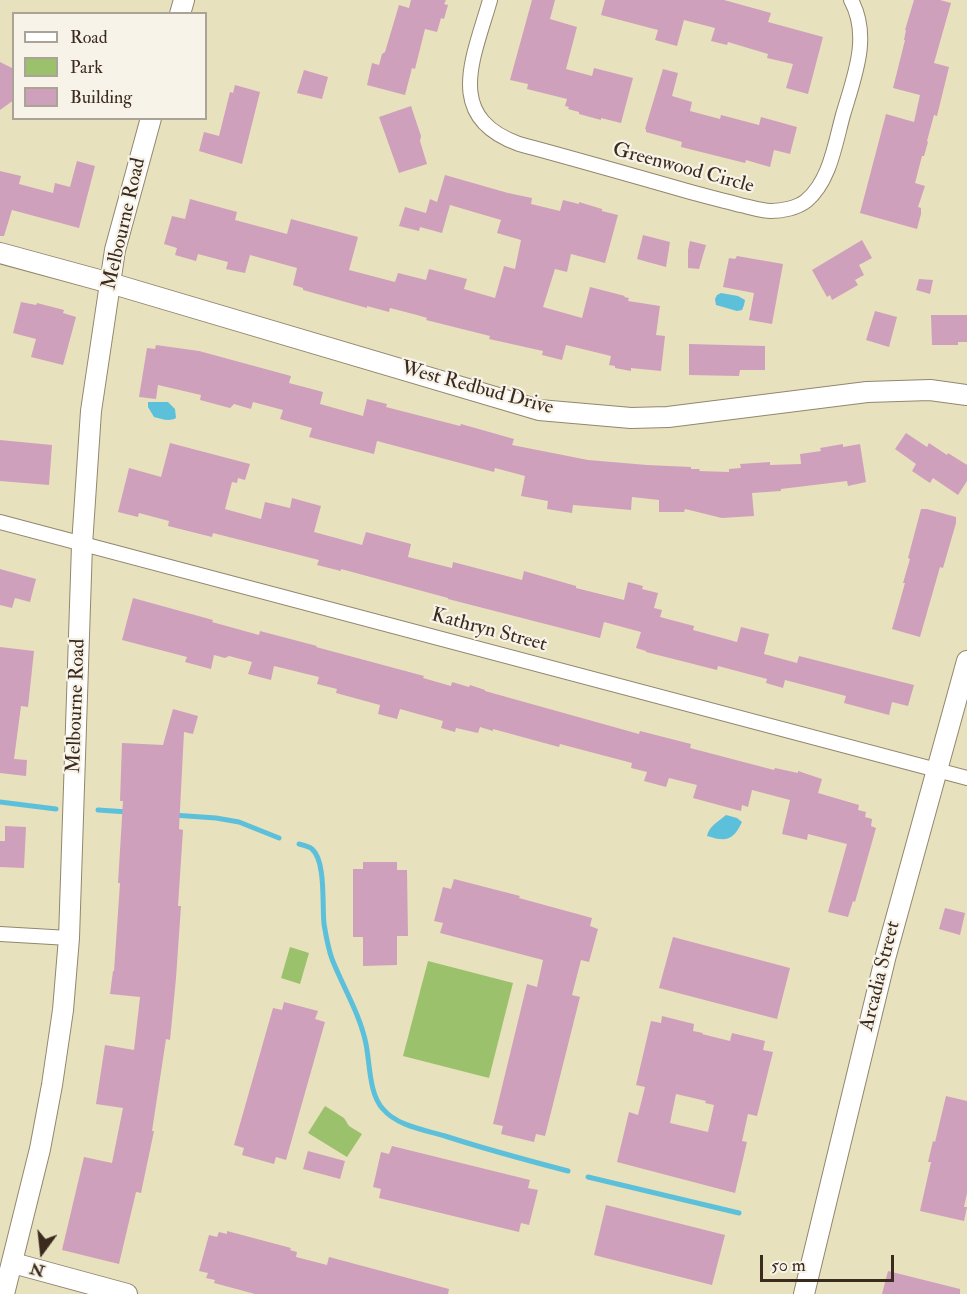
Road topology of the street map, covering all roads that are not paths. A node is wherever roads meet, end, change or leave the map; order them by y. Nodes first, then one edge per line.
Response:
1 (490, 0) edge
2 (854, 5) edge
3 (150, 120) edge
4 (0, 253) edge
5 (111, 283) junction
6 (967, 395) edge
7 (0, 522) edge
8 (82, 545) junction
9 (967, 661) edge
10 (937, 770) junction
11 (967, 778) edge
12 (0, 934) edge
13 (69, 938) junction
14 (13, 1263) junction
15 (4, 1294) edge
16 (127, 1294) edge
17 (804, 1294) edge

1 - 2 street, Greenwood Circle
3 - 5 street, Melbourne Road
4 - 5 street, West Redbud Drive
5 - 6 street, West Redbud Drive
5 - 8 street, Melbourne Road
7 - 8 street, Kathryn Street
8 - 10 street, Kathryn Street
8 - 13 street, Melbourne Road
9 - 10 street, Arcadia Street
10 - 11 street, Kathryn Street
10 - 17 street, Arcadia Street
12 - 13 street
13 - 14 street, Melbourne Road
14 - 15 street, Melbourne Road
14 - 16 street

